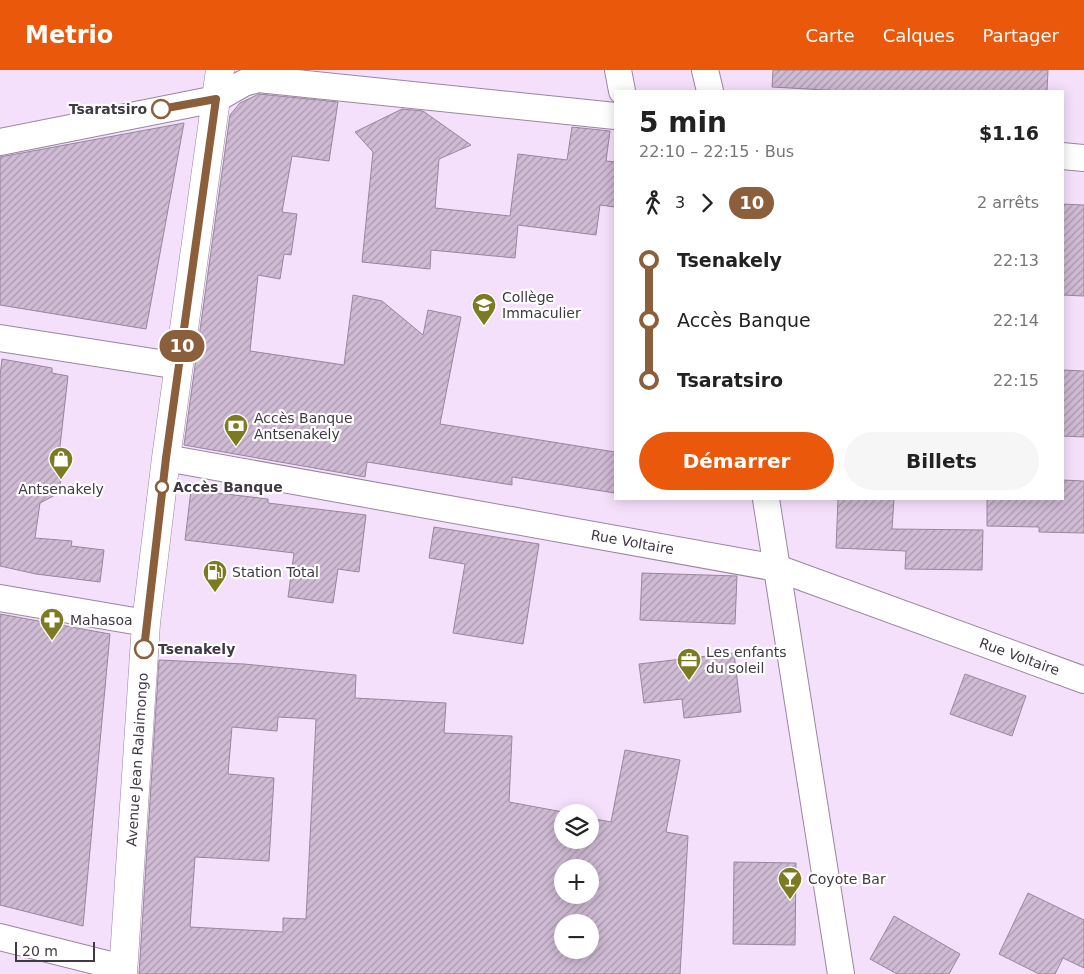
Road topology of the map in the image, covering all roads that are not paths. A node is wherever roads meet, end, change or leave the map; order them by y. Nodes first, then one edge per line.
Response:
1 (220, 70) edge
2 (618, 70) edge
3 (705, 70) edge
4 (622, 90) edge
5 (710, 90) edge
6 (216, 99) junction
7 (614, 116) edge
8 (0, 142) edge
9 (1064, 156) edge
10 (1084, 158) edge
11 (0, 338) edge
12 (180, 366) junction
13 (166, 458) junction
14 (766, 500) edge
15 (777, 568) junction
16 (0, 598) edge
17 (146, 623) junction
18 (1084, 680) edge
19 (0, 937) edge
20 (123, 971) edge
21 (840, 974) edge

1 - 6 main road, Avenue Jean Ralaimongo
2 - 4 street
3 - 5 street
6 - 7 street
6 - 8 street
6 - 12 main road, Avenue Jean Ralaimongo
9 - 10 street
11 - 12 street
12 - 13 main road, Avenue Jean Ralaimongo
13 - 15 street, Rue Voltaire
13 - 17 main road, Avenue Jean Ralaimongo
14 - 15 street
15 - 18 street, Rue Voltaire
15 - 21 street
16 - 17 street
17 - 20 main road, Avenue Jean Ralaimongo
19 - 20 street

